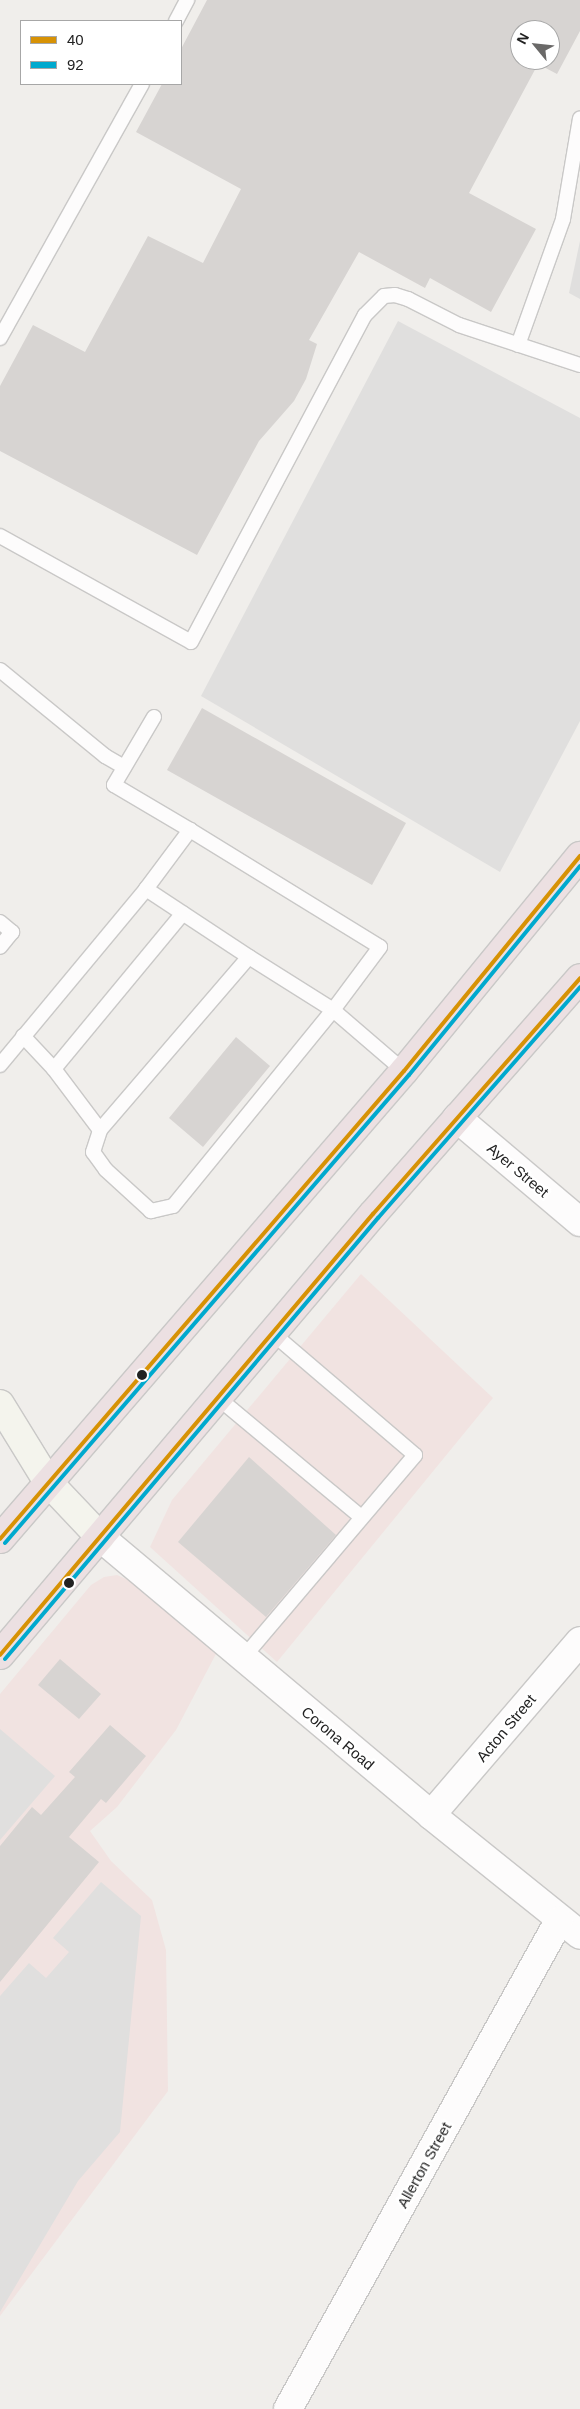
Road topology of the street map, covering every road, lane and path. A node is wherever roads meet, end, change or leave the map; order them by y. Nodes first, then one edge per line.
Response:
1 (187, 0) edge
2 (177, 20) edge
3 (141, 85) edge
4 (580, 118) edge
5 (577, 154) edge
6 (0, 338) edge
7 (518, 345) junction
8 (580, 365) edge
9 (0, 536) edge
10 (0, 670) edge
11 (154, 717) dead end
12 (124, 767) junction
13 (190, 830) junction
14 (580, 856) edge
15 (146, 889) junction
16 (183, 913) junction
17 (0, 922) edge
18 (0, 947) edge
19 (249, 957) junction
20 (580, 978) edge
21 (333, 1010) junction
22 (23, 1036) junction
23 (0, 1065) edge
24 (54, 1069) junction
25 (404, 1071) junction
26 (457, 1118) junction
27 (100, 1130) junction
28 (580, 1222) edge
29 (272, 1332) junction
30 (217, 1397) junction
31 (0, 1404) edge
32 (48, 1482) junction
33 (361, 1517) junction
34 (100, 1537) junction
35 (0, 1539) edge
36 (580, 1641) edge
37 (0, 1655) edge
38 (243, 1658) junction
39 (431, 1815) junction
40 (570, 1928) edge
41 (288, 2409) edge

1 - 2 lane
3 - 6 lane
4 - 5 lane
5 - 7 lane
7 - 8 lane
7 - 9 lane
10 - 12 lane
11 - 12 lane
12 - 13 lane
13 - 15 lane
13 - 21 lane
14 - 25 highway
15 - 16 lane
15 - 22 lane
16 - 19 lane
16 - 24 lane
17 - 18 lane
19 - 21 lane
19 - 27 lane
20 - 26 highway
21 - 25 lane
21 - 27 lane
22 - 23 lane
22 - 24 lane
24 - 27 lane
25 - 32 highway
26 - 28 street, Ayer Street
26 - 29 highway
29 - 30 highway
29 - 33 lane
30 - 33 lane
30 - 34 highway
31 - 32 street
32 - 34 street
32 - 35 highway
33 - 38 lane
34 - 37 highway
34 - 38 street, Corona Road
36 - 39 street, Acton Street
38 - 39 street, Corona Road
39 - 40 street, Corona Road
40 - 41 street, Allerton Street

